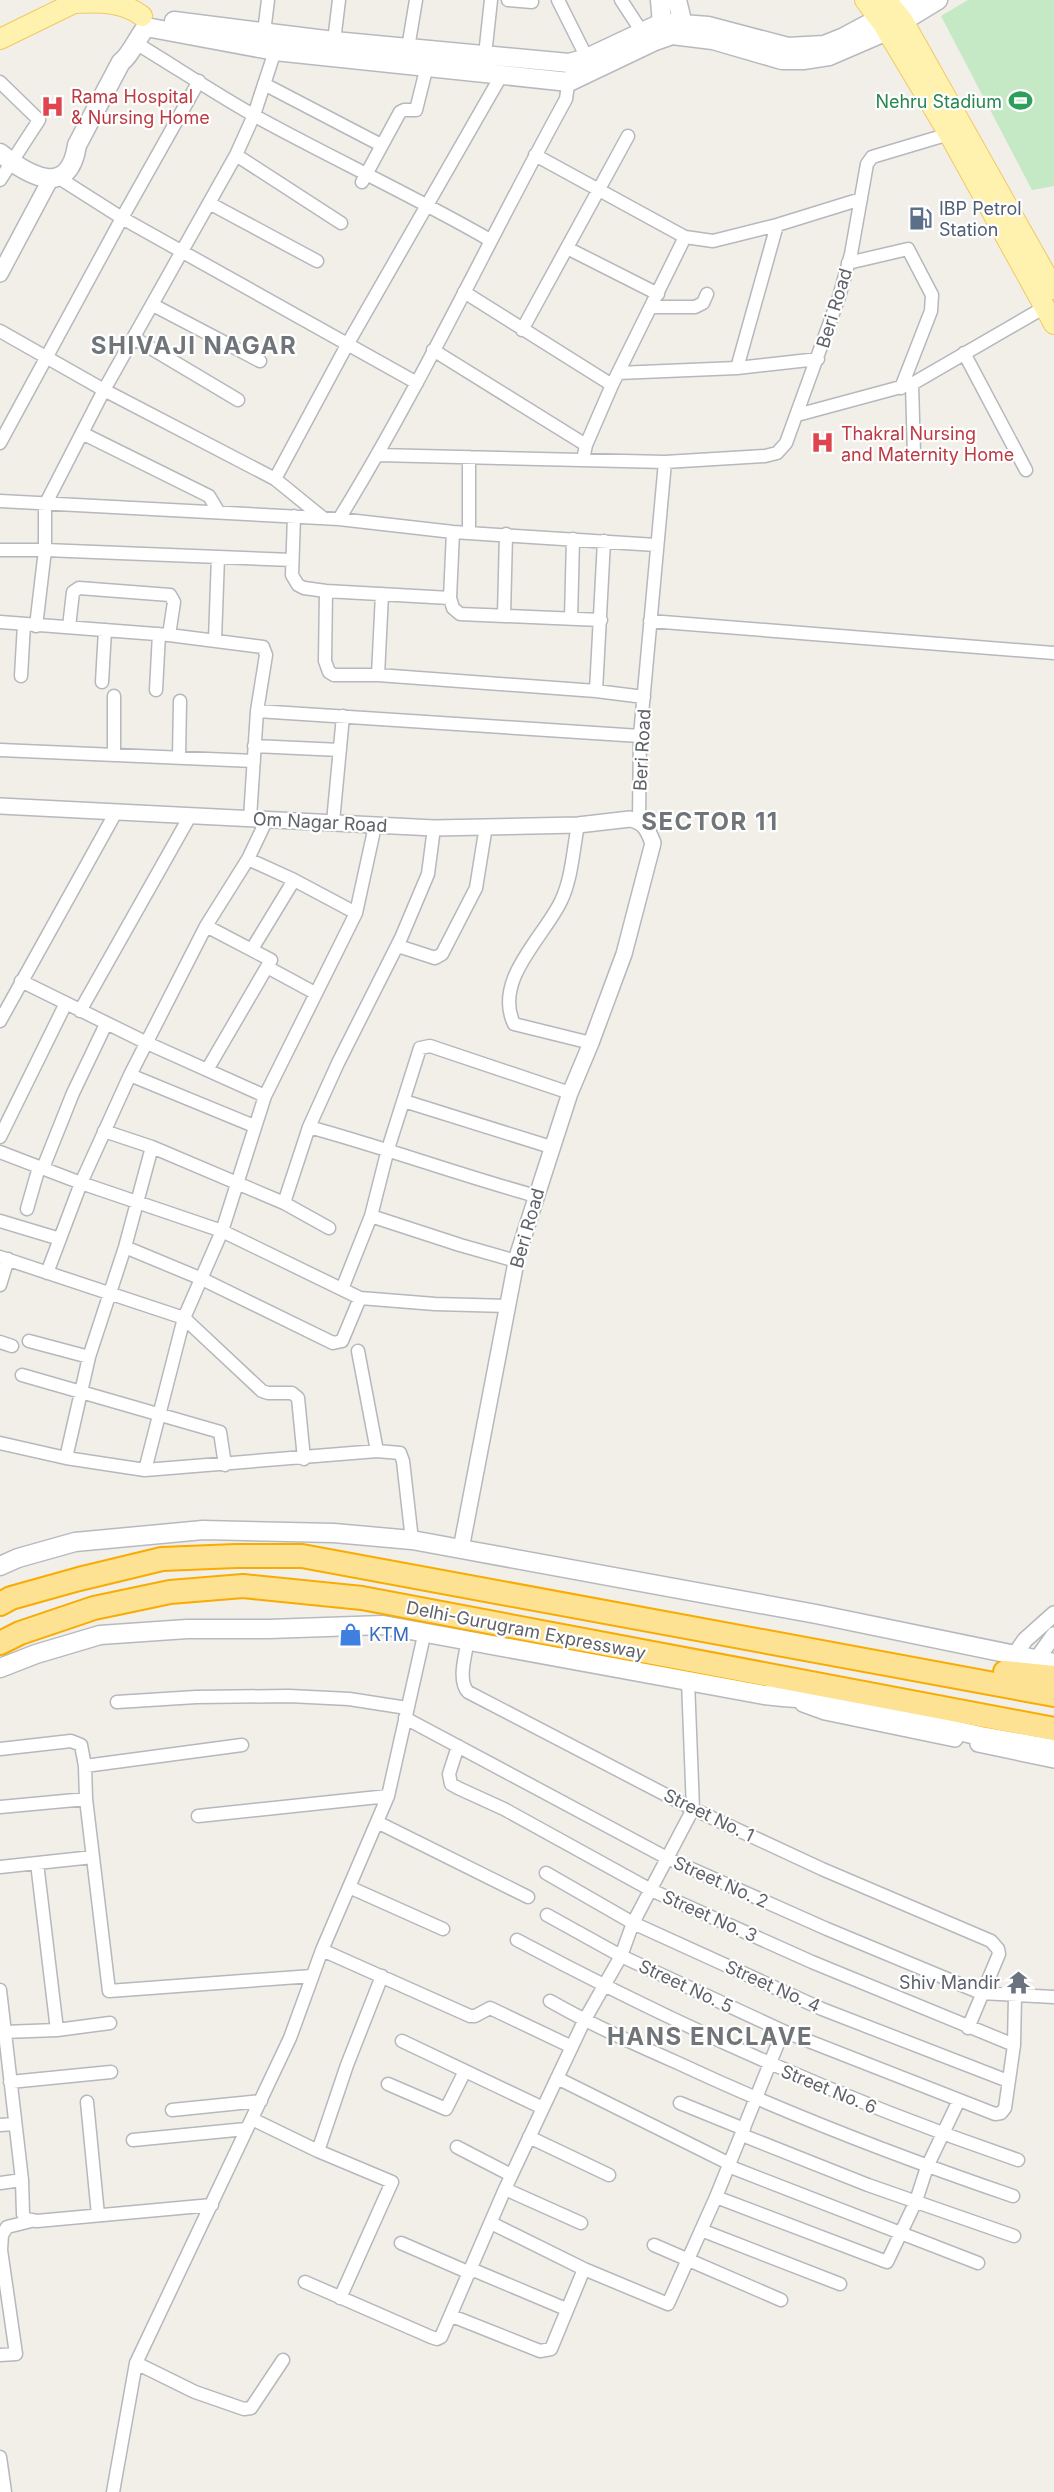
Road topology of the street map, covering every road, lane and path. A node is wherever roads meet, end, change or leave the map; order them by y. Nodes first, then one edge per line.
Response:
1 (268, 0) edge
2 (339, 0) edge
3 (416, 0) edge
4 (491, 0) edge
5 (508, 0) edge
6 (558, 0) edge
7 (621, 0) edge
8 (660, 0) edge
9 (676, 0) edge
10 (865, 0) edge
11 (912, 0) edge
12 (938, 0) edge
13 (78, 1) edge
14 (532, 2) dead end
15 (138, 8) edge
16 (890, 16) edge
17 (684, 29) junction
18 (663, 31) junction
19 (264, 32) junction
20 (642, 32) junction
21 (0, 38) edge
22 (334, 40) junction
23 (134, 42) junction
24 (275, 51) junction
25 (484, 55) junction
26 (417, 57) junction
27 (587, 58) junction
28 (121, 62) junction
29 (568, 63) junction
30 (501, 76) junction
31 (199, 81) junction
32 (0, 82) edge
33 (569, 82) junction
34 (264, 84) junction
35 (254, 115) junction
36 (949, 134) junction
37 (628, 136) dead end
38 (0, 142) edge
39 (77, 145) junction
40 (381, 145) junction
41 (236, 155) junction
42 (535, 155) junction
43 (9, 156) edge
44 (54, 179) junction
45 (364, 179) junction
46 (0, 180) edge
47 (599, 190) junction
48 (861, 199) junction
49 (209, 203) junction
50 (426, 203) junction
51 (122, 218) junction
52 (341, 223) dead end
53 (777, 225) junction
54 (1014, 234) junction
55 (685, 237) junction
56 (490, 240) junction
57 (569, 249) junction
58 (183, 251) junction
59 (317, 261) dead end
60 (848, 263) junction
61 (0, 274) edge
62 (1054, 289) edge
63 (464, 292) junction
64 (658, 294) junction
65 (707, 294) dead end
66 (153, 305) junction
67 (652, 307) junction
68 (1049, 316) edge
69 (522, 330) junction
70 (0, 331) edge
71 (134, 338) junction
72 (347, 345) junction
73 (433, 350) junction
74 (964, 353) junction
75 (47, 356) junction
76 (818, 359) junction
77 (260, 361) dead end
78 (737, 368) junction
79 (618, 373) junction
80 (417, 383) junction
81 (612, 385) junction
82 (907, 386) junction
83 (104, 390) junction
84 (238, 400) dead end
85 (796, 416) junction
86 (82, 433) junction
87 (0, 443) edge
88 (586, 445) junction
89 (378, 455) junction
90 (914, 455) dead end
91 (469, 457) junction
92 (583, 460) junction
93 (665, 462) junction
94 (1026, 470) dead end
95 (274, 479) junction
96 (0, 501) edge
97 (45, 505) junction
98 (218, 512) junction
99 (294, 516) junction
100 (323, 518) junction
101 (339, 519) junction
102 (453, 532) junction
103 (469, 533) junction
104 (506, 534) junction
105 (573, 539) junction
106 (604, 541) junction
107 (656, 545) junction
108 (0, 550) edge
109 (45, 550) junction
110 (219, 557) junction
111 (292, 560) junction
112 (326, 591) junction
113 (382, 594) junction
114 (450, 598) junction
115 (504, 615) junction
116 (571, 619) junction
117 (601, 620) junction
118 (650, 621) junction
119 (0, 622) edge
120 (30, 625) junction
121 (69, 627) junction
122 (105, 630) junction
123 (164, 634) junction
124 (215, 640) junction
125 (1054, 652) edge
126 (378, 675) junction
127 (21, 676) dead end
128 (102, 682) dead end
129 (156, 690) dead end
130 (596, 691) junction
131 (114, 696) dead end
132 (644, 697) junction
133 (180, 701) dead end
134 (257, 711) junction
135 (343, 716) junction
136 (640, 736) junction
137 (254, 746) junction
138 (0, 750) edge
139 (340, 750) junction
140 (114, 754) junction
141 (179, 758) junction
142 (254, 761) junction
143 (0, 806) edge
144 (116, 812) junction
145 (190, 816) junction
146 (250, 818) junction
147 (267, 819) junction
148 (639, 821) junction
149 (333, 822) junction
150 (578, 825) junction
151 (375, 826) junction
152 (486, 826) junction
153 (434, 828) junction
154 (248, 859) junction
155 (294, 879) junction
156 (356, 913) junction
157 (206, 926) junction
158 (398, 946) junction
159 (252, 949) junction
160 (267, 967) junction
161 (21, 981) junction
162 (315, 993) junction
163 (66, 1003) junction
164 (80, 1011) junction
165 (0, 1021) edge
166 (106, 1024) junction
167 (147, 1043) junction
168 (591, 1043) junction
169 (207, 1070) junction
170 (130, 1075) junction
171 (570, 1093) junction
172 (265, 1096) junction
173 (404, 1101) junction
174 (254, 1126) junction
175 (309, 1127) junction
176 (104, 1131) junction
177 (0, 1137) edge
178 (152, 1147) junction
179 (551, 1147) junction
180 (388, 1149) junction
181 (0, 1152) edge
182 (41, 1168) junction
183 (236, 1182) junction
184 (81, 1183) junction
185 (536, 1196) junction
186 (137, 1200) junction
187 (284, 1203) junction
188 (27, 1209) dead end
189 (371, 1216) junction
190 (0, 1221) edge
191 (329, 1228) dead end
192 (222, 1231) junction
193 (60, 1239) junction
194 (125, 1247) junction
195 (4, 1258) edge
196 (516, 1261) junction
197 (47, 1273) junction
198 (202, 1279) junction
199 (0, 1285) edge
200 (342, 1289) junction
201 (111, 1295) junction
202 (360, 1298) junction
203 (508, 1306) junction
204 (184, 1318) junction
205 (29, 1341) dead end
206 (358, 1351) dead end
207 (89, 1357) junction
208 (22, 1375) dead end
209 (81, 1392) junction
210 (158, 1413) junction
211 (0, 1443) edge
212 (377, 1451) junction
213 (66, 1458) junction
214 (304, 1459) junction
215 (225, 1465) junction
216 (145, 1470) junction
217 (412, 1540) junction
218 (461, 1549) junction
219 (0, 1566) edge
220 (0, 1604) edge
221 (1054, 1614) edge
222 (425, 1631) junction
223 (1054, 1635) edge
224 (468, 1639) junction
225 (0, 1643) edge
226 (795, 1647) junction
227 (1014, 1656) junction
228 (1045, 1661) edge
229 (0, 1668) edge
230 (746, 1672) junction
231 (1054, 1677) edge
232 (688, 1681) junction
233 (1054, 1695) edge
234 (783, 1697) junction
235 (117, 1702) dead end
236 (406, 1713) junction
237 (1054, 1729) edge
238 (242, 1745) dead end
239 (458, 1746) junction
240 (0, 1749) edge
241 (1054, 1749) edge
242 (1054, 1760) edge
243 (86, 1766) junction
244 (388, 1796) junction
245 (86, 1799) junction
246 (0, 1807) edge
247 (693, 1809) junction
248 (198, 1816) dead end
249 (377, 1822) junction
250 (93, 1857) junction
251 (667, 1858) junction
252 (37, 1863) junction
253 (0, 1867) edge
254 (546, 1873) dead end
255 (349, 1887) junction
256 (651, 1890) junction
257 (528, 1897) dead end
258 (547, 1915) dead end
259 (633, 1923) junction
260 (443, 1929) dead end
261 (517, 1940) dead end
262 (322, 1950) junction
263 (621, 1956) junction
264 (312, 1976) junction
265 (382, 1976) junction
266 (604, 1986) junction
267 (0, 1990) edge
268 (981, 1993) junction
269 (1015, 1996) junction
270 (1054, 1997) edge
271 (550, 2001) dead end
272 (584, 2020) junction
273 (110, 2023) dead end
274 (968, 2028) junction
275 (57, 2030) junction
276 (783, 2031) junction
277 (4, 2032) junction
278 (402, 2041) dead end
279 (1014, 2045) junction
280 (572, 2047) junction
281 (768, 2064) junction
282 (465, 2071) junction
283 (111, 2073) dead end
284 (7, 2077) edge
285 (557, 2078) junction
286 (1008, 2082) junction
287 (388, 2084) dead end
288 (754, 2099) junction
289 (958, 2100) junction
290 (261, 2101) junction
291 (87, 2102) dead end
292 (680, 2103) dead end
293 (543, 2108) junction
294 (172, 2110) dead end
295 (15, 2124) junction
296 (249, 2124) junction
297 (0, 2126) edge
298 (743, 2132) junction
299 (943, 2134) junction
300 (529, 2137) junction
301 (133, 2140) dead end
302 (457, 2147) dead end
303 (318, 2151) junction
304 (1018, 2160) dead end
305 (729, 2165) junction
306 (927, 2167) junction
307 (511, 2175) junction
308 (609, 2175) dead end
309 (22, 2180) junction
310 (0, 2183) edge
311 (505, 2189) junction
312 (1013, 2196) dead end
313 (716, 2197) junction
314 (916, 2201) junction
315 (212, 2205) junction
316 (98, 2215) junction
317 (31, 2221) junction
318 (491, 2223) junction
319 (581, 2223) dead end
320 (701, 2230) junction
321 (901, 2234) junction
322 (1014, 2236) dead end
323 (401, 2243) dead end
324 (654, 2245) dead end
325 (0, 2251) edge
326 (690, 2260) junction
327 (978, 2263) dead end
328 (584, 2269) junction
329 (470, 2271) junction
330 (305, 2282) dead end
331 (840, 2284) dead end
332 (340, 2298) junction
333 (781, 2300) dead end
334 (566, 2309) junction
335 (453, 2316) junction
336 (0, 2355) edge
337 (283, 2360) dead end
338 (136, 2362) junction
339 (0, 2457) edge
340 (5, 2492) edge
341 (113, 2492) edge

1 - 19 street
2 - 22 street
3 - 26 street
4 - 25 street
5 - 14 street
6 - 27 street
7 - 20 street
8 - 18 main road
9 - 17 main road
10 - 16 main road
11 - 16 main road
12 - 16 main road
13 - 15 main road
13 - 21 main road
15 - 19 main road
15 - 28 main road
16 - 17 main road
16 - 36 main road
16 - 54 main road
17 - 18 main road
18 - 20 main road
18 - 33 main road
19 - 22 main road
20 - 27 main road
22 - 26 main road
23 - 24 main road
23 - 28 main road
23 - 31 street
24 - 26 main road
24 - 34 street
25 - 26 main road
25 - 29 main road
26 - 30 main road
26 - 40 street
27 - 29 main road
28 - 39 main road
29 - 33 street
30 - 33 main road
30 - 50 street
31 - 35 street
31 - 51 street
32 - 43 street
33 - 42 street
34 - 35 street
34 - 40 street
35 - 41 street
35 - 45 street
36 - 48 street, Beri Road
36 - 54 main road
37 - 47 street
38 - 43 main road
39 - 43 main road
39 - 44 main road
40 - 45 street
41 - 49 street
41 - 52 street
42 - 47 street
42 - 56 street
43 - 44 main road
43 - 46 street
44 - 51 street
44 - 61 street
45 - 50 street
47 - 55 street
47 - 57 street
48 - 53 street
48 - 60 street, Beri Road
49 - 58 street
49 - 59 street
50 - 56 street
50 - 72 street
51 - 58 street
51 - 75 street
53 - 55 street
53 - 78 street
54 - 62 main road
54 - 68 main road
55 - 64 street
56 - 63 street
57 - 64 street
57 - 69 street
58 - 66 street
58 - 72 street
60 - 76 street, Beri Road
60 - 82 street
63 - 69 street
63 - 73 street
64 - 67 street
65 - 67 street
66 - 71 street
66 - 77 street
67 - 79 street
68 - 74 street
69 - 81 street
70 - 75 street
71 - 83 street
71 - 84 street
72 - 80 street
72 - 95 street
73 - 80 street
73 - 88 street
74 - 82 street
74 - 94 street
75 - 83 street
75 - 87 street
76 - 78 street
76 - 85 street, Beri Road
78 - 79 street
79 - 81 street
80 - 89 street
81 - 88 street
82 - 85 street
82 - 90 street
83 - 86 street
83 - 95 street
85 - 93 street, Beri Road
86 - 97 street
86 - 98 street
88 - 92 street
89 - 91 street
89 - 101 street
91 - 92 street
91 - 103 street
92 - 93 street
93 - 107 street, Beri Road
95 - 100 street
96 - 97 street
97 - 98 street
97 - 109 street
98 - 99 street
99 - 100 street
99 - 111 street
100 - 101 street
101 - 102 street
102 - 103 street
102 - 114 street
103 - 104 street
104 - 105 street
104 - 115 street
105 - 106 street
105 - 116 street
106 - 107 street
106 - 117 street
107 - 118 street, Beri Road
108 - 109 street
109 - 110 street
109 - 120 street
110 - 111 street
110 - 124 street
111 - 112 street
112 - 113 street
112 - 126 street
113 - 114 street
113 - 126 street
114 - 115 street
115 - 116 street
116 - 117 street
117 - 130 street
118 - 125 street
118 - 132 street, Beri Road
119 - 120 street
120 - 121 street
120 - 127 street
121 - 122 street
121 - 123 street
122 - 123 street
122 - 128 street
123 - 124 street
123 - 129 street
124 - 134 street
126 - 130 street
130 - 132 street
131 - 140 street
132 - 136 street, Beri Road
133 - 141 street
134 - 135 street
134 - 137 street
135 - 136 street
135 - 139 street
136 - 148 street, Beri Road
137 - 139 street
137 - 142 street
138 - 140 street
139 - 149 street
140 - 141 street
141 - 142 street
142 - 146 street
143 - 144 street, Om Nagar Road
144 - 145 street, Om Nagar Road
144 - 161 street
145 - 146 street, Om Nagar Road
145 - 164 street
146 - 147 street, Om Nagar Road
147 - 149 street, Om Nagar Road
147 - 154 street
148 - 150 street, Om Nagar Road
148 - 168 street, Beri Road
149 - 151 street, Om Nagar Road
150 - 152 street, Om Nagar Road
150 - 168 street
151 - 153 street, Om Nagar Road
151 - 156 street
152 - 153 street, Om Nagar Road
152 - 158 street
153 - 158 street
154 - 155 street
154 - 157 street
155 - 156 street
155 - 159 street
156 - 162 street
157 - 159 street
157 - 167 street
158 - 175 street
159 - 160 street
160 - 162 street
160 - 169 street
161 - 163 street
161 - 165 street
162 - 172 street
163 - 164 street
163 - 177 street
164 - 166 street
166 - 167 street
166 - 182 street
167 - 169 street
167 - 170 street
168 - 171 street, Beri Road
169 - 172 street
170 - 174 street
170 - 176 street
171 - 173 street
171 - 179 street, Beri Road
172 - 174 street
173 - 179 street
173 - 180 street
174 - 183 street
175 - 180 street
175 - 187 street
176 - 178 street
176 - 184 street
178 - 183 street
178 - 186 street
179 - 185 street, Beri Road
180 - 185 street
180 - 189 street
181 - 182 street
182 - 184 street
182 - 188 street
183 - 187 street
183 - 192 street
184 - 186 street
184 - 193 street
185 - 196 street, Beri Road
186 - 192 street
186 - 194 street
187 - 191 street
189 - 196 street
189 - 200 street
190 - 193 street
192 - 198 street
192 - 200 street
193 - 197 street
194 - 198 street
194 - 201 street
195 - 197 street
195 - 199 street
196 - 203 street, Beri Road
197 - 201 street
198 - 202 street
198 - 204 street
200 - 202 street
201 - 204 street
201 - 207 street
202 - 203 street
203 - 218 street, Beri Road
204 - 210 street
204 - 214 street
205 - 207 street
206 - 212 street
207 - 209 street
208 - 209 street
209 - 210 street
209 - 213 street
210 - 215 street
210 - 216 street
211 - 213 street
212 - 214 street
212 - 217 street
213 - 216 street
214 - 215 street
215 - 216 street
217 - 218 main road
217 - 219 main road
218 - 227 main road
220 - 226 highway, Delhi-Gurugram Expressway
221 - 227 street
222 - 224 main road
222 - 229 main road
222 - 236 street
223 - 228 street
224 - 232 main road
224 - 247 street, Street No. 1
225 - 230 highway, Delhi-Gurugram Expressway
226 - 231 highway
226 - 233 highway, Delhi-Gurugram Expressway
227 - 228 main road
230 - 234 main road
230 - 237 highway, Delhi-Gurugram Expressway
232 - 234 main road
232 - 247 street
234 - 241 main road
234 - 242 street
235 - 236 street, Street No. 2
236 - 239 street, Street No. 2
236 - 244 street
238 - 243 street
239 - 251 street, Street No. 2
239 - 256 street, Street No. 3
240 - 243 street
243 - 245 street
244 - 248 street
244 - 249 street
245 - 246 street
245 - 250 street
247 - 251 street
247 - 268 street, Street No. 1
249 - 255 street
249 - 257 street
250 - 252 street
250 - 264 street
251 - 256 street
251 - 268 street, Street No. 2
252 - 253 street
252 - 275 street
254 - 259 street, Street No. 4
255 - 260 street
255 - 262 street
256 - 259 street
256 - 274 street, Street No. 3
258 - 263 street, Street No. 5
259 - 263 street
259 - 286 street, Street No. 4
261 - 266 street, Street No. 6
262 - 264 street
262 - 265 street
263 - 266 street
263 - 276 street, Street No. 5
264 - 290 street
265 - 280 street
265 - 303 street
266 - 272 street
266 - 281 street, Street No. 6
267 - 277 street
268 - 269 street, Street No. 2
268 - 274 street
269 - 270 street, Street No. 2
269 - 279 street
271 - 272 street
272 - 280 street
272 - 288 street
273 - 275 street
274 - 279 street, Street No. 3
275 - 277 street
276 - 281 street
276 - 289 street, Street No. 5
277 - 284 street
278 - 282 street
279 - 286 street
280 - 285 street
281 - 288 street
281 - 299 street, Street No. 6
282 - 287 street
282 - 293 street
283 - 284 street
284 - 295 street
285 - 293 street
285 - 305 street
286 - 289 street, Street No. 5
288 - 298 street
288 - 306 street
289 - 299 street
290 - 294 street
290 - 296 street
291 - 316 street
292 - 298 street
293 - 300 street
295 - 297 street
295 - 309 street
296 - 301 street
296 - 303 street
296 - 315 street
298 - 305 street
298 - 314 street
299 - 304 street, Street No. 6
299 - 306 street
300 - 307 street
300 - 308 street
302 - 307 street
303 - 332 street
305 - 313 street
305 - 321 street
306 - 312 street
306 - 314 street
307 - 311 street
309 - 310 street
309 - 317 street
311 - 318 street
311 - 319 street
313 - 320 street
313 - 321 street
314 - 321 street
314 - 322 street
315 - 316 street
315 - 338 street
316 - 317 street
317 - 325 street
318 - 328 street
318 - 329 street
320 - 326 street
320 - 331 street
321 - 327 street
323 - 329 street
324 - 326 street
325 - 336 street
326 - 328 street
326 - 333 street
328 - 334 street
329 - 334 street
329 - 335 street
330 - 332 street
332 - 335 street
334 - 335 street
337 - 338 street
338 - 341 street
339 - 340 street

